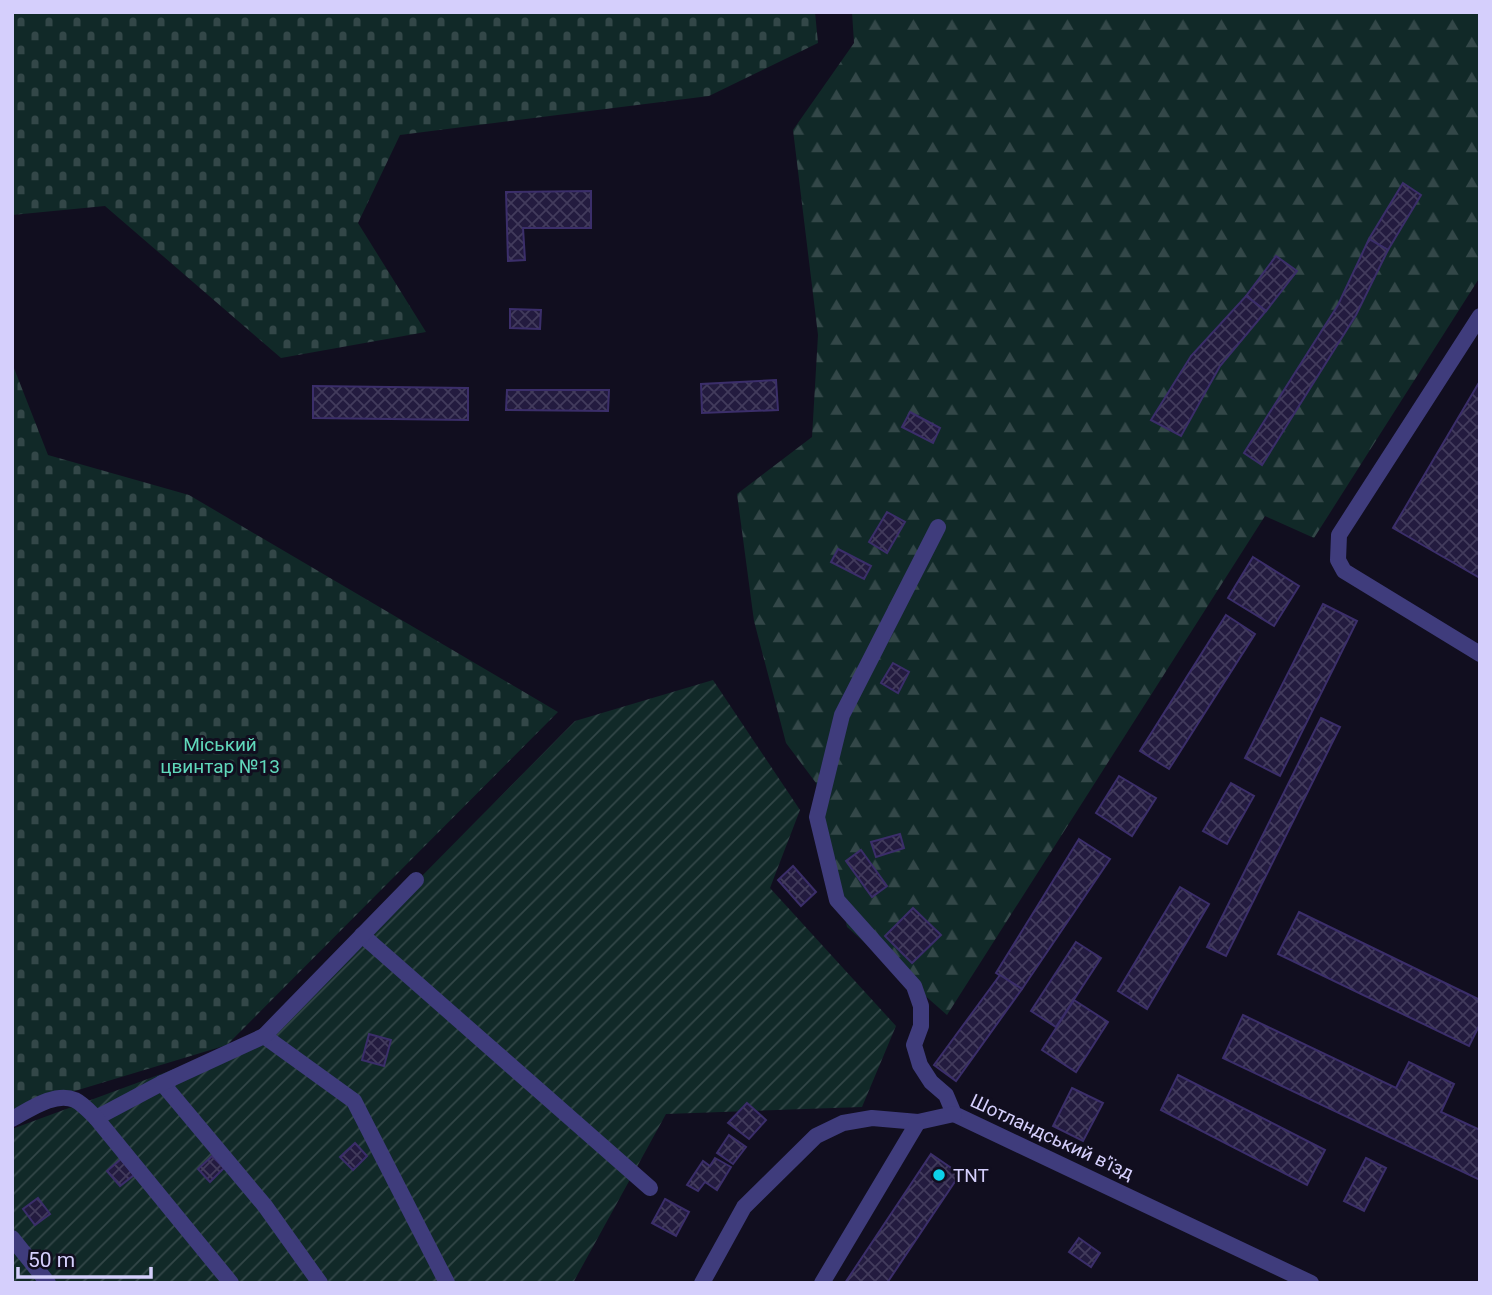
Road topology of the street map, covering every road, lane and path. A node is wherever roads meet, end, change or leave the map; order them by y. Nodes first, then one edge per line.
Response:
1 (1480, 316) edge
2 (938, 527) dead end
3 (1480, 654) edge
4 (416, 880) dead end
5 (362, 935) junction
6 (264, 1035) junction
7 (162, 1083) junction
8 (954, 1114) junction
9 (96, 1118) junction
10 (12, 1119) edge
11 (918, 1122) junction
12 (650, 1188) dead end
13 (12, 1238) edge
14 (48, 1283) edge
15 (231, 1283) edge
16 (320, 1283) edge
17 (447, 1283) edge
18 (702, 1283) edge
19 (822, 1283) edge
20 (1311, 1283) edge

1 - 3 street
2 - 8 street, Шотландський в'їзд
4 - 5 street
5 - 6 street
5 - 12 street
6 - 7 street
6 - 17 street
7 - 9 street
7 - 16 street
8 - 11 street
8 - 20 street, Шотландський в'їзд
9 - 10 street
9 - 15 street
11 - 18 street
11 - 19 street
13 - 14 street

